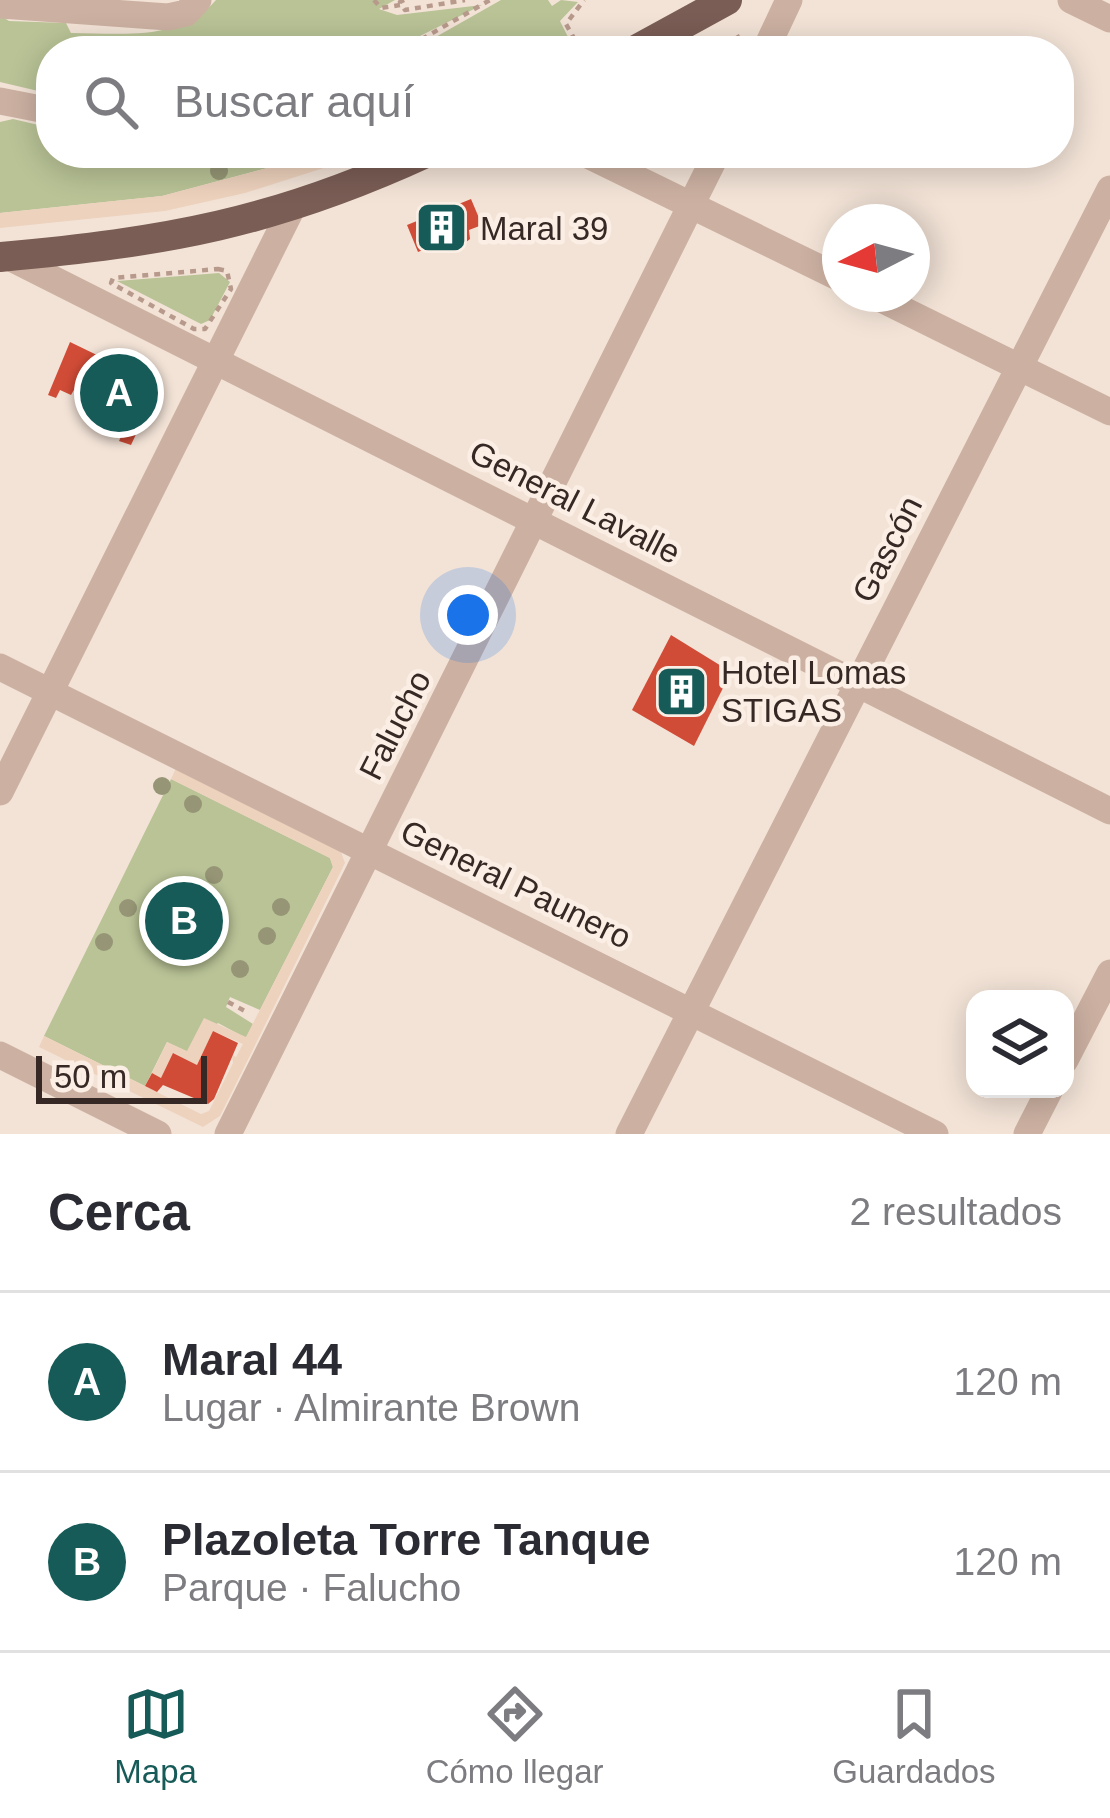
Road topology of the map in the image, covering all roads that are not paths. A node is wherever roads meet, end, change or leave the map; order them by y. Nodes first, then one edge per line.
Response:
1 (198, 0) edge
2 (728, 0) edge
3 (789, 0) edge
4 (1071, 0) edge
5 (0, 5) edge
6 (1110, 19) edge
7 (662, 36) edge
8 (765, 36) edge
9 (0, 101) edge
10 (36, 108) edge
11 (390, 168) edge
12 (615, 168) edge
13 (710, 168) edge
14 (1110, 189) edge
15 (692, 206) junction
16 (291, 210) junction
17 (4, 257) edge
18 (822, 269) edge
19 (908, 312) edge
20 (215, 361) junction
21 (1020, 367) junction
22 (1110, 412) edge
23 (537, 523) junction
24 (0, 667) edge
25 (858, 684) junction
26 (50, 692) junction
27 (0, 792) edge
28 (1110, 811) edge
29 (371, 853) junction
30 (1110, 973) edge
31 (691, 1012) junction
32 (1074, 1043) edge
33 (0, 1055) edge
34 (1045, 1098) edge
35 (158, 1134) edge
36 (229, 1134) edge
37 (629, 1134) edge
38 (935, 1134) edge
39 (1027, 1134) edge

1 - 5 street
2 - 7 main road
3 - 8 street
4 - 6 street
9 - 10 street
11 - 16 main road
12 - 15 street
13 - 15 street, Falucho
14 - 21 street, Gascón
15 - 18 street
15 - 23 street, Falucho
16 - 17 main road
16 - 20 street
17 - 20 street, General Lavalle
19 - 21 street
20 - 23 street, General Lavalle
20 - 26 street
21 - 22 street
21 - 25 street, Gascón
23 - 25 street, General Lavalle
23 - 29 street, Falucho
24 - 26 street, General Paunero
25 - 28 street, General Lavalle
25 - 31 street, Gascón
26 - 27 street
26 - 29 street, General Paunero
29 - 31 street, General Paunero
29 - 36 street, Falucho
30 - 32 street
31 - 37 street, Gascón
31 - 38 street, General Paunero
33 - 35 street
34 - 39 street

